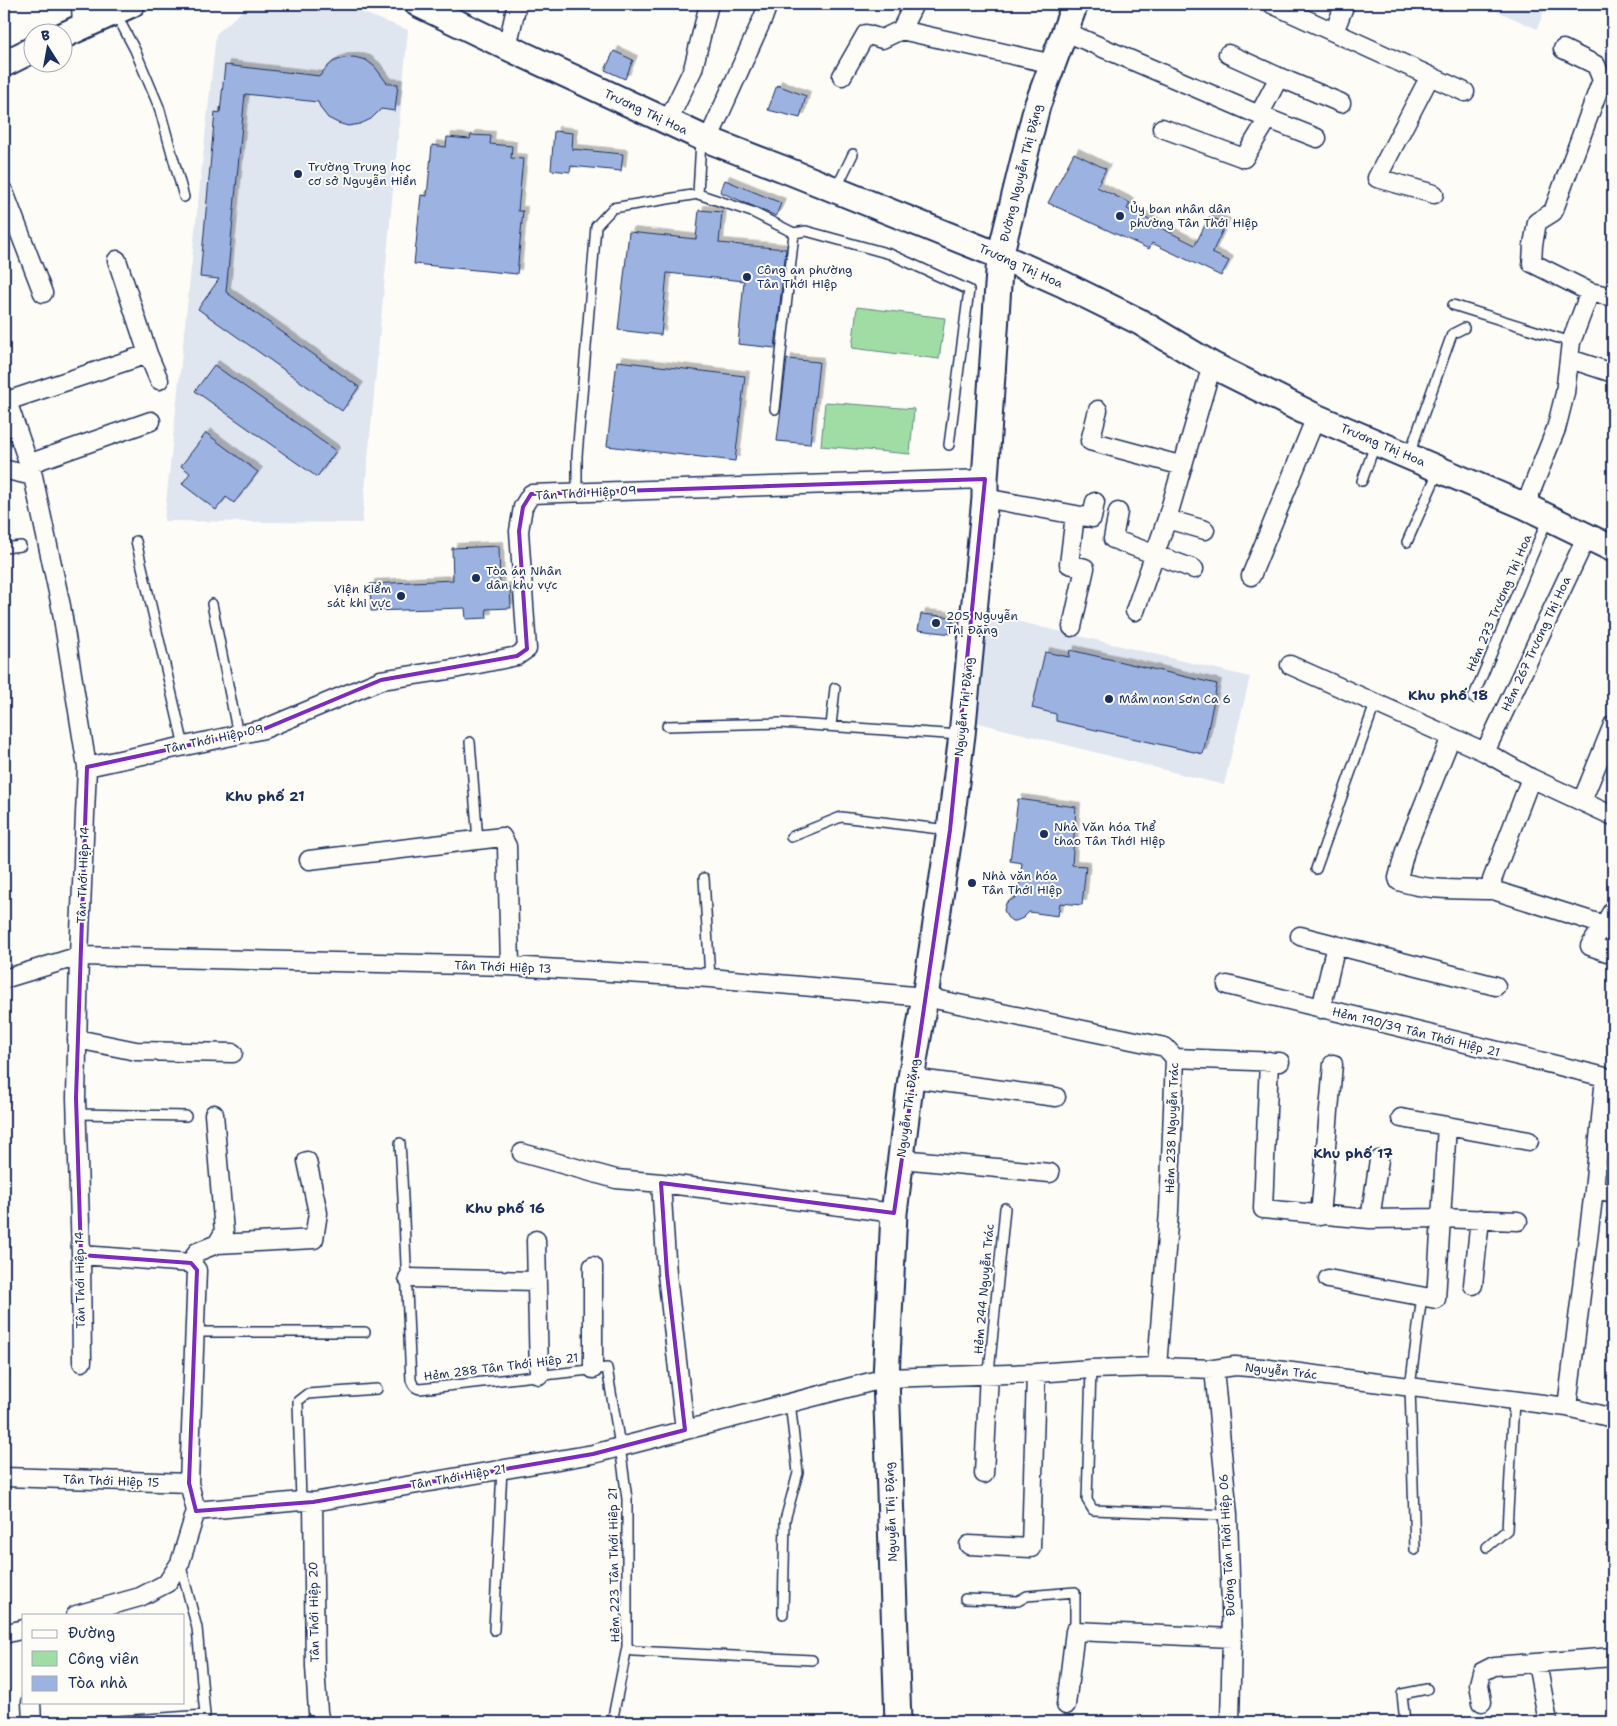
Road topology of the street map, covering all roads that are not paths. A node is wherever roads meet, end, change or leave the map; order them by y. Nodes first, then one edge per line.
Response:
1 (419, 4) edge
2 (517, 4) edge
3 (709, 4) edge
4 (768, 4) edge
5 (914, 4) edge
6 (1075, 4) edge
7 (1272, 4) edge
8 (1345, 4) edge
9 (123, 8) edge
10 (75, 22) edge
11 (901, 30) junction
12 (1066, 32) junction
13 (1334, 32) junction
14 (507, 47) junction
15 (1563, 50) dead end
16 (1228, 54) dead end
17 (22, 55) edge
18 (4, 64) edge
19 (1053, 64) junction
20 (842, 76) dead end
21 (1430, 76) junction
22 (1279, 77) junction
23 (1465, 92) dead end
24 (1341, 103) dead end
25 (1264, 117) junction
26 (667, 123) junction
27 (1162, 128) dead end
28 (1318, 138) dead end
29 (705, 139) junction
30 (853, 154) dead end
31 (836, 190) junction
32 (4, 192) edge
33 (698, 194) junction
34 (1434, 194) dead end
35 (184, 197) dead end
36 (794, 233) junction
37 (1000, 256) junction
38 (116, 260) dead end
39 (1590, 292) junction
40 (43, 293) dead end
41 (1613, 297) edge
42 (1453, 305) dead end
43 (1464, 328) dead end
44 (1570, 350) junction
45 (148, 354) junction
46 (1212, 365) junction
47 (1613, 373) edge
48 (159, 380) dead end
49 (5, 400) edge
50 (776, 409) dead end
51 (1098, 410) dead end
52 (1316, 417) junction
53 (151, 421) dead end
54 (1376, 443) junction
55 (949, 445) dead end
56 (1409, 456) junction
57 (1183, 466) junction
58 (1439, 469) junction
59 (30, 470) junction
60 (4, 471) edge
61 (1362, 481) dead end
62 (985, 488) junction
63 (577, 492) junction
64 (1095, 502) dead end
65 (1525, 506) junction
66 (1118, 512) dead end
67 (1075, 515) junction
68 (1548, 518) junction
69 (1167, 520) junction
70 (1205, 530) dead end
71 (1587, 536) junction
72 (136, 542) dead end
73 (1407, 542) dead end
74 (20, 546) dead end
75 (4, 548) edge
76 (1613, 549) edge
77 (1154, 554) junction
78 (1194, 570) dead end
79 (1251, 576) dead end
80 (212, 604) dead end
81 (1135, 612) dead end
82 (1072, 627) dead end
83 (1290, 665) dead end
84 (835, 688) dead end
85 (1473, 698) dead end
86 (1376, 704) junction
87 (1613, 725) edge
88 (667, 726) dead end
89 (831, 726) junction
90 (238, 735) junction
91 (962, 735) junction
92 (1451, 737) junction
93 (470, 742) dead end
94 (184, 746) junction
95 (1485, 752) junction
96 (87, 767) junction
97 (1530, 778) junction
98 (1582, 801) junction
99 (1613, 816) edge
100 (950, 830) junction
101 (790, 837) dead end
102 (478, 840) junction
103 (309, 860) dead end
104 (1316, 869) dead end
105 (704, 878) dead end
106 (1493, 890) junction
107 (1613, 910) edge
108 (1604, 925) junction
109 (1300, 936) dead end
110 (1336, 945) junction
111 (1613, 954) edge
112 (79, 956) junction
113 (510, 966) junction
114 (710, 978) junction
115 (4, 979) edge
116 (1227, 985) dead end
117 (1496, 986) dead end
118 (925, 997) junction
119 (1321, 1009) junction
120 (78, 1039) junction
121 (233, 1054) dead end
122 (1175, 1058) junction
123 (1334, 1064) dead end
124 (1609, 1077) edge
125 (911, 1078) junction
126 (1056, 1097) dead end
127 (77, 1114) junction
128 (214, 1114) dead end
129 (186, 1116) dead end
130 (1401, 1118) dead end
131 (1447, 1126) junction
132 (1529, 1141) dead end
133 (400, 1143) dead end
134 (522, 1153) dead end
135 (901, 1159) junction
136 (1379, 1160) dead end
137 (307, 1161) dead end
138 (1050, 1173) dead end
139 (662, 1183) junction
140 (1594, 1190) junction
141 (1613, 1192) edge
142 (1005, 1208) dead end
143 (894, 1213) junction
144 (1320, 1216) junction
145 (1441, 1218) junction
146 (1370, 1219) junction
147 (1480, 1220) junction
148 (1518, 1221) dead end
149 (536, 1240) dead end
150 (217, 1244) junction
151 (81, 1254) junction
152 (191, 1263) junction
153 (593, 1266) dead end
154 (408, 1278) junction
155 (1328, 1279) dead end
156 (536, 1281) junction
157 (1473, 1285) dead end
158 (1422, 1296) junction
159 (195, 1332) junction
160 (365, 1332) dead end
161 (82, 1362) dead end
162 (1157, 1367) junction
163 (1091, 1368) junction
164 (593, 1369) junction
165 (1214, 1369) junction
166 (989, 1373) junction
167 (1036, 1373) junction
168 (539, 1375) junction
169 (886, 1378) junction
170 (1410, 1387) junction
171 (377, 1389) dead end
172 (1514, 1401) junction
173 (790, 1402) junction
174 (1566, 1407) junction
175 (1613, 1418) edge
176 (685, 1430) junction
177 (620, 1446) junction
178 (502, 1469) junction
179 (984, 1474) dead end
180 (4, 1477) edge
181 (189, 1483) junction
182 (307, 1502) junction
183 (196, 1511) junction
184 (1228, 1516) junction
185 (970, 1545) dead end
186 (1487, 1547) dead end
187 (1415, 1550) dead end
188 (180, 1563) junction
189 (965, 1599) dead end
190 (80, 1614) edge
191 (783, 1614) dead end
192 (22, 1630) edge
193 (494, 1630) dead end
194 (1075, 1631) junction
195 (4, 1634) edge
196 (1232, 1638) junction
197 (627, 1647) junction
198 (1613, 1657) edge
199 (812, 1660) dead end
200 (1536, 1663) junction
201 (1427, 1689) dead end
202 (1482, 1702) dead end
203 (31, 1704) edge
204 (1066, 1705) dead end
205 (205, 1719) edge
206 (32, 1722) edge
207 (104, 1722) edge
208 (320, 1722) edge
209 (612, 1722) edge
210 (898, 1722) edge
211 (1230, 1722) edge
212 (1405, 1722) edge
213 (1548, 1722) edge

1 - 14 street, Trương Thị Hoa
2 - 14 street
3 - 26 street
4 - 29 street
5 - 11 street
6 - 12 street, Đường Nguyễn Thị Đặng
7 - 13 street
8 - 13 street
9 - 10 street
9 - 35 lane
11 - 19 street
11 - 20 street
12 - 19 street, Đường Nguyễn Thị Đặng
12 - 25 street
13 - 21 street
14 - 26 street, Trương Thị Hoa
15 - 39 street
16 - 22 street
17 - 18 street
19 - 37 street, Đường Nguyễn Thị Đặng
21 - 23 street
21 - 34 street
22 - 24 street
22 - 25 street
25 - 27 street
25 - 28 street
26 - 29 street, Trương Thị Hoa
29 - 31 street, Trương Thị Hoa
29 - 33 lane
30 - 31 lane
31 - 37 street, Trương Thị Hoa
32 - 40 street
33 - 36 lane
33 - 63 lane
36 - 50 lane
36 - 55 lane
37 - 46 street, Trương Thị Hoa
37 - 62 street, Đường Nguyễn Thị Đặng
38 - 45 street
39 - 41 street
39 - 44 street
42 - 44 lane
43 - 56 lane
44 - 47 street
44 - 65 street
45 - 48 street
45 - 49 street
46 - 52 street, Trương Thị Hoa
46 - 57 street
49 - 59 street, Tân Thới Hiệp 14
51 - 57 street
52 - 54 street, Trương Thị Hoa
52 - 79 street
53 - 59 street
54 - 56 street, Trương Thị Hoa
54 - 61 lane
56 - 58 street, Trương Thị Hoa
57 - 69 street
58 - 65 street, Trương Thị Hoa
58 - 73 lane
59 - 60 street
59 - 96 street, Tân Thới Hiệp 14
62 - 63 street, Tân Thới Hiệp 09
62 - 67 street, Tân Thới Hiệp 09
62 - 91 street, Nguyễn Thị Đặng
63 - 90 street, Tân Thới Hiệp 09
64 - 67 street
65 - 68 street, Trương Thị Hoa
66 - 77 street
67 - 82 street
68 - 71 street, Trương Thị Hoa
68 - 85 lane, Hẻm 273 Trương Thị Hoa
69 - 70 street
69 - 77 street
71 - 76 street, Trương Thị Hoa
71 - 95 street, Hẻm 267 Trương Thị Hoa
72 - 94 lane
74 - 75 lane
77 - 78 street
77 - 81 street
80 - 90 lane
83 - 86 street
84 - 89 lane
86 - 92 street
86 - 104 lane
87 - 98 street
88 - 89 lane
89 - 91 lane
90 - 94 street, Tân Thới Hiệp 09
91 - 100 street, Nguyễn Thị Đặng
92 - 95 street
92 - 106 street
93 - 102 lane
94 - 96 street, Tân Thới Hiệp 09
95 - 97 street
96 - 112 street, Tân Thới Hiệp 14
97 - 98 street
97 - 106 street
98 - 99 street
100 - 101 lane
100 - 118 street, Nguyễn Thị Đặng
102 - 103 street
102 - 113 street
105 - 114 lane
106 - 108 street
107 - 108 street
108 - 111 street
109 - 110 street
110 - 117 street
110 - 119 street
112 - 113 street, Tân Thới Hiệp 13
112 - 115 street, Tân Thới Hiệp 13
112 - 120 street, Tân Thới Hiệp 14
113 - 114 street, Tân Thới Hiệp 13
114 - 118 street, Tân Thới Hiệp 13
116 - 119 street, Hẻm 190/39 Tân Thới Hiệp 21
118 - 122 street, Hẻm 238 Nguyễn Trác
118 - 125 street, Nguyễn Thị Đặng
119 - 124 street, Hẻm 190/39 Tân Thới Hiệp 21
120 - 121 street
120 - 127 street, Tân Thới Hiệp 14
122 - 144 street
122 - 162 street, Hẻm 238 Nguyễn Trác
123 - 144 street
124 - 140 street
125 - 126 street
125 - 135 street, Nguyễn Thị Đặng
127 - 129 lane
127 - 151 street, Tân Thới Hiệp 14
128 - 150 street
130 - 131 street
131 - 132 street
131 - 145 street
133 - 154 lane, Hẻm 288 Tân Thới Hiêp 21
134 - 139 street
135 - 138 street
135 - 143 street, Nguyễn Thị Đặng
136 - 146 street
137 - 150 street
139 - 143 street
139 - 176 street
140 - 141 street
140 - 174 street
142 - 166 lane, Hẻm 244 Nguyễn Trác
143 - 169 street, Nguyễn Thị Đặng
144 - 146 street
145 - 146 street
145 - 147 street
145 - 158 street
147 - 148 street
147 - 157 street
149 - 156 street
150 - 152 street
151 - 152 street
151 - 161 street, Tân Thới Hiệp 14
152 - 159 street
153 - 164 street
154 - 156 street
154 - 168 lane, Hẻm 288 Tân Thới Hiêp 21
155 - 158 street
156 - 168 street
158 - 170 lane
159 - 160 lane
159 - 181 street
162 - 163 street, Nguyễn Trác
162 - 165 street, Nguyễn Trác
163 - 167 street, Nguyễn Trác
163 - 184 lane
164 - 168 lane, Hẻm 288 Tân Thới Hiêp 21
164 - 177 lane, Hẻm 288 Tân Thới Hiêp 21
165 - 170 street, Nguyễn Trác
165 - 184 street, Đường Tân Thời Hiệp 06
166 - 167 street, Nguyễn Trác
166 - 169 street, Nguyễn Trác
166 - 179 street
167 - 185 street
169 - 173 street, Tân Thới Hiệp 21
169 - 210 street, Nguyễn Thị Đặng
170 - 172 street, Nguyễn Trác
170 - 187 lane
171 - 182 lane
172 - 174 street, Nguyễn Trác
172 - 186 lane
173 - 176 street, Tân Thới Hiệp 21
173 - 191 lane
174 - 175 street, Nguyễn Trác
176 - 177 street, Tân Thới Hiệp 21
177 - 178 street, Tân Thới Hiệp 21
177 - 197 lane, Hẻm 223 Tân Thới Hiêp 21
178 - 182 street, Tân Thới Hiệp 21
178 - 193 lane
180 - 181 street, Tân Thới Hiệp 15
181 - 183 street
182 - 183 street, Tân Thới Hiệp 21
182 - 208 street, Tân Thới Hiệp 20
183 - 188 street
184 - 196 street, Đường Tân Thời Hiệp 06
188 - 190 street
188 - 205 lane
189 - 194 lane
192 - 195 street
194 - 196 street
194 - 204 street
196 - 211 street, Đường Tân Thời Hiệp 06
197 - 199 lane, Hẻm 223 Tân Thới Hiêp 21
197 - 209 lane
198 - 200 street
200 - 202 street
200 - 213 street
201 - 212 lane
203 - 206 street
205 - 207 lane

